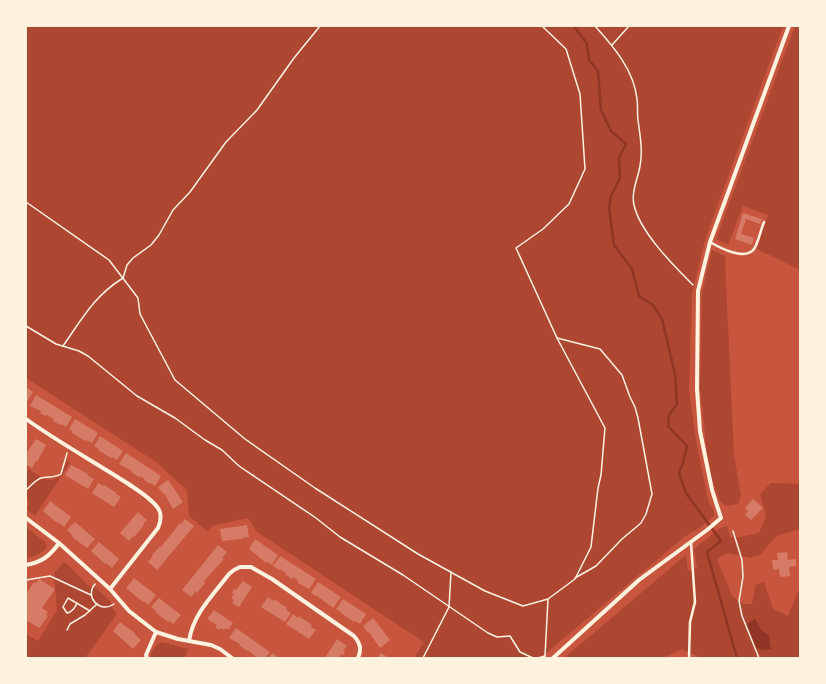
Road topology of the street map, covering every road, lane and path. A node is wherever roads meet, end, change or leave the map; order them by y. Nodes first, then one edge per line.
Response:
1 (320, 26) edge
2 (542, 26) edge
3 (595, 26) edge
4 (629, 26) edge
5 (790, 26) edge
6 (612, 45) junction
7 (26, 202) edge
8 (764, 222) dead end
9 (710, 242) junction
10 (123, 278) junction
11 (698, 291) junction
12 (26, 326) edge
13 (557, 338) junction
14 (63, 346) junction
15 (26, 418) edge
16 (68, 448) junction
17 (26, 490) edge
18 (26, 518) edge
19 (733, 531) dead end
20 (59, 543) junction
21 (691, 543) junction
22 (26, 565) edge
23 (451, 572) junction
24 (575, 578) junction
25 (26, 580) edge
26 (99, 580) junction
27 (110, 589) junction
28 (91, 595) junction
29 (548, 599) junction
30 (118, 600) junction
31 (77, 603) junction
32 (97, 604) junction
33 (449, 607) junction
34 (90, 611) junction
35 (67, 630) dead end
36 (156, 632) junction
37 (189, 641) junction
38 (545, 656) junction
39 (147, 658) edge
40 (232, 658) edge
41 (358, 658) edge
42 (423, 658) edge
43 (533, 658) edge
44 (538, 658) edge
45 (548, 658) edge
46 (553, 658) edge
47 (689, 658) edge
48 (759, 658) edge

1 - 10 path
2 - 13 path
3 - 6 path
4 - 6 path
5 - 9 street
6 - 11 path
7 - 10 path
8 - 9 lane
9 - 11 street
10 - 14 path
10 - 23 path
11 - 21 street
12 - 14 path
13 - 24 path
13 - 24 path
14 - 33 path
15 - 16 street
16 - 17 path
16 - 27 street
18 - 20 street
19 - 48 path
20 - 22 street
20 - 26 street
21 - 46 street
21 - 47 lane
23 - 29 path
23 - 33 path
24 - 29 path
25 - 28 path
26 - 27 street
26 - 28 path
27 - 30 street
28 - 32 path
29 - 38 path
30 - 32 path
30 - 36 street
31 - 31 path
31 - 34 path
32 - 34 path
33 - 42 path
33 - 43 path
34 - 35 path
36 - 37 street
36 - 39 street
37 - 40 street
37 - 41 street
38 - 44 path
38 - 45 path

